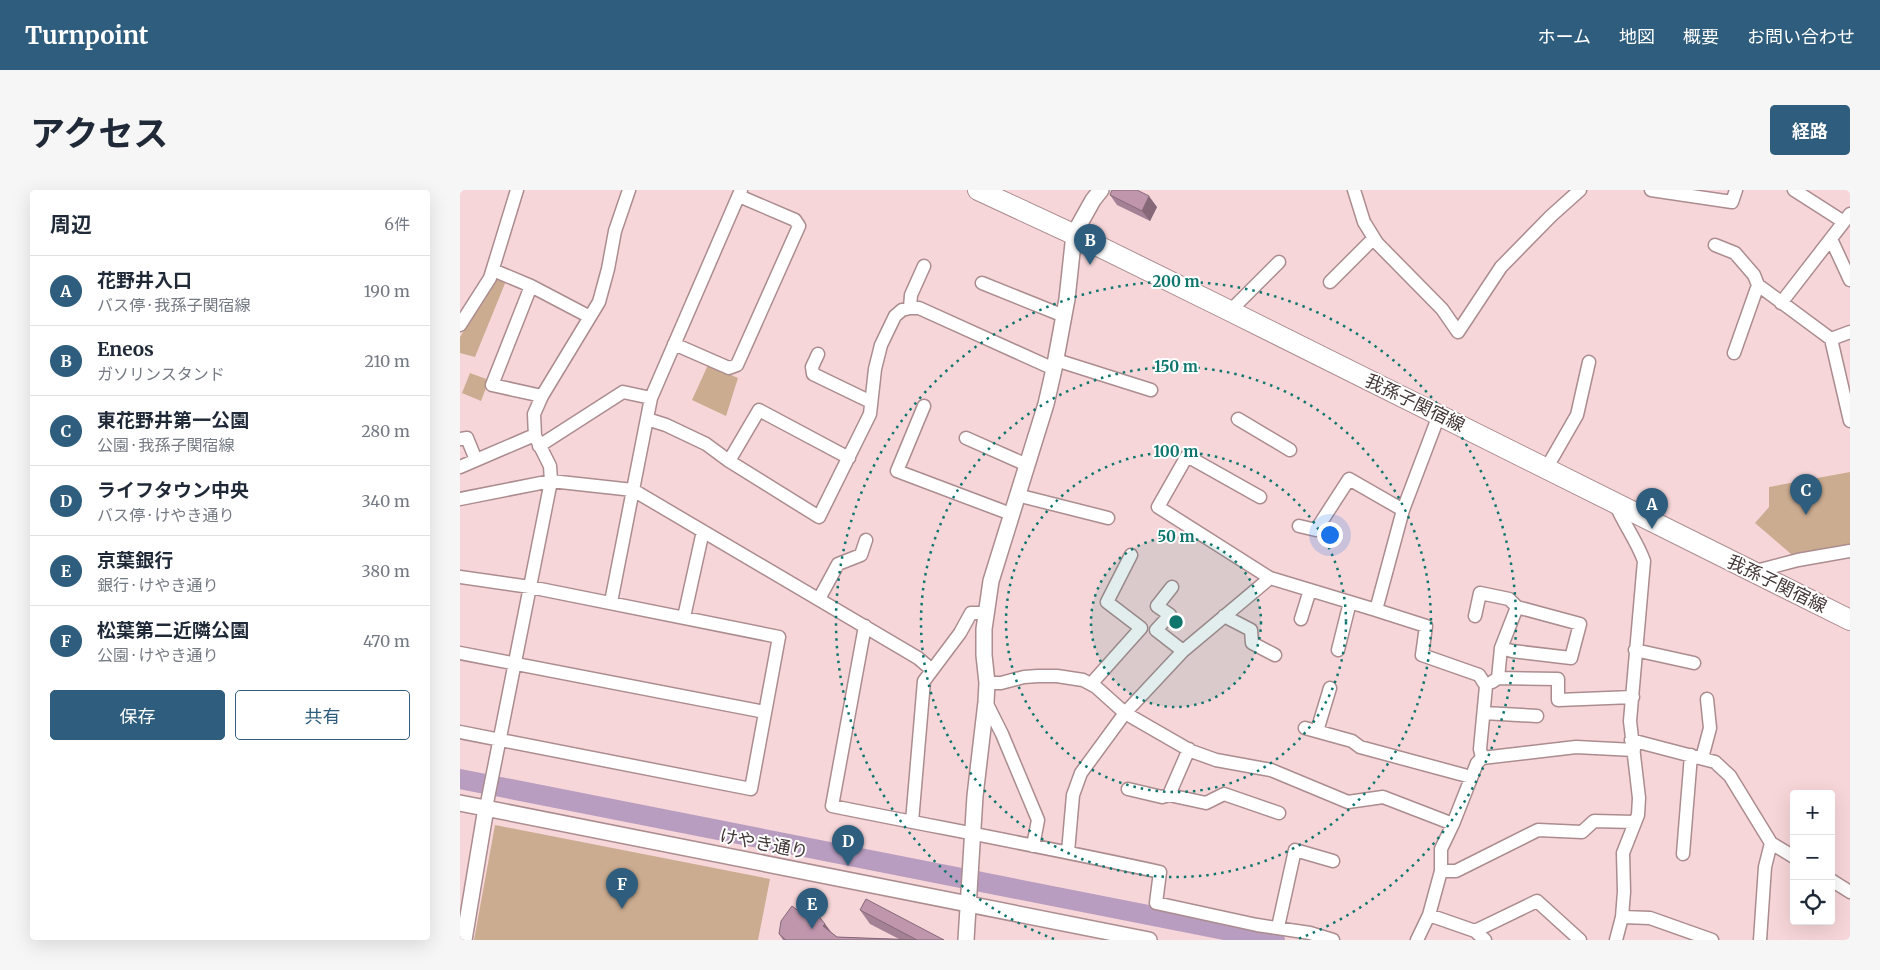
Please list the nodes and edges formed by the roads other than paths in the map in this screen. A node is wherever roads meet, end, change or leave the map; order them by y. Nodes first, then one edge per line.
1 (517, 190) edge
2 (629, 190) edge
3 (978, 190) edge
4 (1101, 190) edge
5 (1354, 190) edge
6 (1580, 190) edge
7 (1651, 190) edge
8 (1736, 190) edge
9 (1794, 190) edge
10 (740, 193) edge
11 (1847, 218) edge
12 (1074, 234) junction
13 (1374, 238) junction
14 (1830, 239) junction
15 (1715, 245) dead end
16 (1279, 262) dead end
17 (924, 266) dead end
18 (493, 270) junction
19 (1850, 280) edge
20 (1330, 282) dead end
21 (982, 283) dead end
22 (1758, 285) junction
23 (531, 286) junction
24 (1782, 303) junction
25 (910, 308) junction
26 (1230, 311) junction
27 (1064, 316) junction
28 (590, 317) junction
29 (460, 325) edge
30 (1850, 332) edge
31 (1831, 339) junction
32 (674, 344) junction
33 (1734, 352) dead end
34 (818, 354) dead end
35 (1589, 362) dead end
36 (1055, 365) junction
37 (1151, 390) dead end
38 (542, 396) junction
39 (651, 398) junction
40 (871, 402) junction
41 (924, 406) dead end
42 (1439, 414) junction
43 (647, 419) junction
44 (1238, 419) dead end
45 (1850, 421) edge
46 (966, 438) dead end
47 (460, 439) edge
48 (537, 441) junction
49 (1290, 450) dead end
50 (849, 458) junction
51 (476, 460) junction
52 (729, 462) junction
53 (1026, 465) junction
54 (460, 467) edge
55 (1546, 469) junction
56 (551, 480) junction
57 (633, 490) junction
58 (1017, 495) junction
59 (1260, 497) dead end
60 (460, 499) edge
61 (1615, 503) junction
62 (1403, 510) junction
63 (1011, 514) junction
64 (1108, 518) dead end
65 (1299, 526) dead end
66 (703, 531) junction
67 (866, 540) dead end
68 (1850, 551) edge
69 (1131, 555) dead end
70 (1752, 572) junction
71 (460, 577) edge
72 (1270, 578) junction
73 (530, 587) junction
74 (1172, 587) dead end
75 (1310, 590) junction
76 (819, 599) junction
77 (611, 602) junction
78 (1350, 602) junction
79 (1516, 607) junction
80 (1376, 610) junction
81 (986, 613) junction
82 (1224, 616) junction
83 (1475, 616) dead end
84 (684, 617) junction
85 (1300, 619) dead end
86 (1850, 620) edge
87 (865, 626) junction
88 (1501, 648) junction
89 (1338, 650) dead end
90 (1635, 650) junction
91 (1183, 651) junction
92 (460, 653) edge
93 (1275, 654) dead end
94 (1694, 663) dead end
95 (515, 664) junction
96 (932, 670) junction
97 (1498, 678) junction
98 (987, 683) junction
99 (1091, 684) junction
100 (1486, 686) junction
101 (1330, 688) dead end
102 (1633, 697) junction
103 (1707, 699) dead end
104 (986, 702) junction
105 (765, 712) junction
106 (1125, 713) junction
107 (1484, 713) junction
108 (1537, 716) dead end
109 (460, 732) edge
110 (500, 740) junction
111 (1632, 745) junction
112 (1188, 749) junction
113 (1696, 756) junction
114 (1482, 758) junction
115 (1471, 777) junction
116 (1128, 789) dead end
117 (1169, 795) junction
118 (460, 803) edge
119 (486, 808) junction
120 (1280, 813) dead end
121 (912, 822) junction
122 (1634, 822) junction
123 (1454, 824) junction
124 (973, 834) junction
125 (1771, 844) junction
126 (1033, 846) junction
127 (1068, 852) junction
128 (1683, 854) dead end
129 (1790, 855) edge
130 (1334, 861) dead end
131 (1442, 871) junction
132 (1835, 883) edge
133 (1850, 892) edge
134 (968, 896) junction
135 (1429, 915) junction
136 (1622, 917) junction
137 (1278, 927) junction
138 (1475, 930) junction
139 (464, 940) edge
140 (966, 940) edge
141 (1149, 940) edge
142 (1333, 940) edge
143 (1417, 940) edge
144 (1485, 940) edge
145 (1580, 940) edge
146 (1616, 940) edge
147 (1712, 940) edge
148 (1760, 940) edge

1 - 18 street
2 - 28 street
3 - 12 main road, 我孫子関宿線
4 - 12 street
5 - 13 street
6 - 13 street
7 - 8 street
9 - 11 street
10 - 32 street
10 - 32 street
11 - 14 street
12 - 26 main road, 我孫子関宿線
12 - 27 street
13 - 20 street
14 - 19 street
14 - 24 street
15 - 22 street
16 - 26 street
17 - 25 street
18 - 23 street
18 - 29 street
21 - 27 street
22 - 24 street
22 - 33 street
23 - 28 street
23 - 38 street
24 - 31 street
25 - 36 street
25 - 40 street
26 - 42 main road, 我孫子関宿線
27 - 36 street
28 - 38 street
30 - 31 street
31 - 45 street
32 - 39 street
34 - 40 street
35 - 55 street
36 - 37 street
36 - 53 street
38 - 48 street
39 - 43 street
39 - 48 street
40 - 50 street
41 - 63 street
42 - 55 main road, 我孫子関宿線
42 - 62 street
43 - 52 street
43 - 57 street
44 - 49 street
46 - 53 street
47 - 51 street
48 - 51 street
48 - 56 street
50 - 52 street
50 - 52 street
51 - 54 street
53 - 58 street
55 - 61 main road, 我孫子関宿線
56 - 57 street
56 - 60 street
56 - 73 street
57 - 66 street
57 - 77 street
58 - 63 street
58 - 64 street
59 - 72 street
61 - 70 main road, 我孫子関宿線
61 - 90 street
62 - 65 street
62 - 80 street
63 - 81 street
66 - 76 street
66 - 84 street
67 - 76 street
68 - 70 street
69 - 99 street
70 - 86 main road, 我孫子関宿線
71 - 73 street
72 - 75 street
72 - 82 street
73 - 77 street
73 - 95 street
74 - 91 street
75 - 78 street
75 - 85 street
76 - 87 street
77 - 84 street
78 - 80 street
78 - 89 street
79 - 83 street
79 - 88 street
79 - 88 street
80 - 100 street
81 - 96 street
81 - 98 street
82 - 91 street
82 - 93 street
84 - 105 street
87 - 96 street
87 - 121 street
88 - 97 street
90 - 94 street
90 - 102 street
91 - 106 street
92 - 95 street
95 - 105 street
95 - 110 street
96 - 121 street
97 - 100 street
97 - 102 street
98 - 99 street
98 - 104 street
99 - 106 street
100 - 107 street
101 - 115 street
102 - 111 street
103 - 113 street
104 - 124 street
104 - 126 street
105 - 110 street
106 - 112 street
106 - 127 street
107 - 108 street
107 - 114 street
109 - 110 street
110 - 119 street
111 - 113 street
111 - 114 street
111 - 122 street
112 - 117 street
112 - 123 street
113 - 125 street
113 - 128 street
114 - 115 street
115 - 123 street
116 - 117 street
117 - 120 street
118 - 119 street, けやき通り
119 - 134 street, けやき通り
119 - 139 street
121 - 124 street
122 - 131 street
122 - 136 street
123 - 131 street
124 - 126 street
124 - 134 street
125 - 129 street
125 - 148 street
126 - 127 street
127 - 137 street
130 - 137 street
131 - 135 street
132 - 133 street
134 - 140 street
134 - 141 street, けやき通り
135 - 138 street
135 - 143 street
136 - 146 street
136 - 147 street
137 - 142 street
138 - 144 street
138 - 145 street

